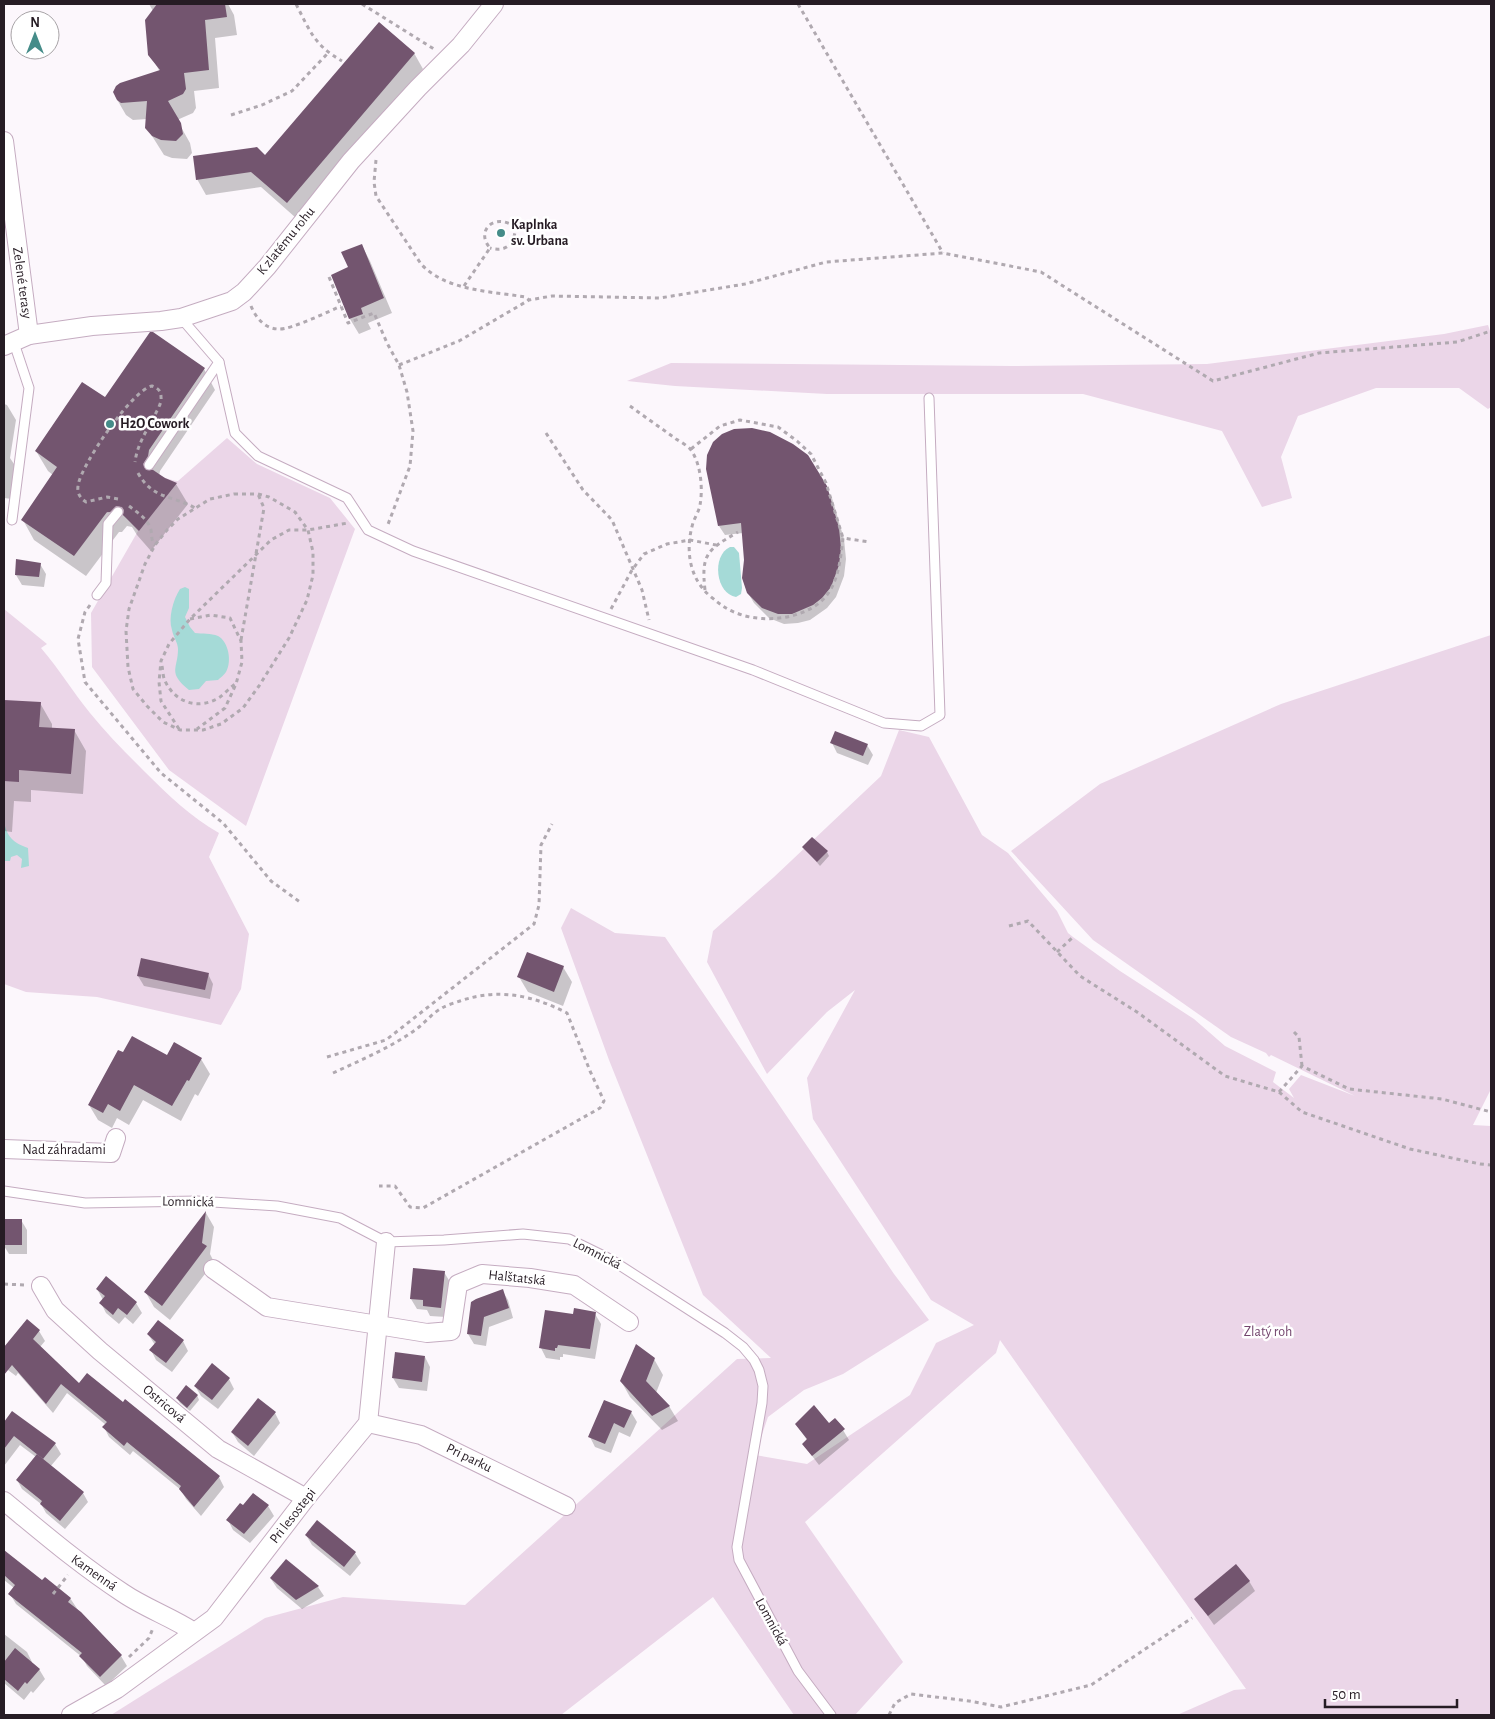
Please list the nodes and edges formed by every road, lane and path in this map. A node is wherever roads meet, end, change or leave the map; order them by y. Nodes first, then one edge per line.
1 (296, 4) edge
2 (362, 4) edge
3 (494, 4) edge
4 (798, 4) edge
5 (328, 53) junction
6 (447, 59) junction
7 (342, 61) dead end
8 (231, 115) dead end
9 (4, 141) edge
10 (368, 142) junction
11 (490, 248) junction
12 (943, 253) junction
13 (329, 277) dead end
14 (464, 286) junction
15 (529, 300) junction
16 (342, 306) junction
17 (255, 315) dead end
18 (181, 318) junction
19 (1491, 331) edge
20 (30, 336) junction
21 (9, 345) edge
22 (219, 362) junction
23 (399, 365) junction
24 (929, 398) dead end
25 (630, 406) dead end
26 (546, 433) dead end
27 (691, 449) junction
28 (149, 465) dead end
29 (258, 494) junction
30 (119, 500) dead end
31 (127, 504) dead end
32 (195, 508) junction
33 (118, 512) dead end
34 (12, 520) dead end
35 (361, 520) junction
36 (308, 530) junction
37 (738, 532) dead end
38 (383, 537) junction
39 (842, 538) junction
40 (690, 540) junction
41 (869, 542) dead end
42 (716, 544) junction
43 (155, 546) junction
44 (256, 556) junction
45 (632, 570) junction
46 (705, 592) junction
47 (97, 595) joint
48 (606, 618) junction
49 (190, 619) junction
50 (652, 635) junction
51 (241, 641) junction
52 (161, 661) junction
53 (236, 684) junction
54 (180, 730) junction
55 (196, 730) junction
56 (552, 824) dead end
57 (300, 902) dead end
58 (1009, 926) dead end
59 (1073, 937) dead end
60 (1057, 952) junction
61 (1294, 1032) dead end
62 (327, 1057) dead end
63 (1302, 1066) junction
64 (333, 1072) dead end
65 (1279, 1092) junction
66 (1491, 1112) edge
67 (116, 1138) dead end
68 (4, 1149) edge
69 (1491, 1165) edge
70 (379, 1186) dead end
71 (4, 1191) edge
72 (386, 1242) junction
73 (213, 1269) dead end
74 (40, 1286) dead end
75 (629, 1322) dead end
76 (377, 1325) junction
77 (368, 1423) junction
78 (306, 1498) junction
79 (4, 1500) edge
80 (566, 1506) dead end
81 (78, 1563) junction
82 (53, 1594) dead end
83 (160, 1613) junction
84 (1192, 1618) dead end
85 (194, 1632) junction
86 (126, 1659) dead end
87 (71, 1715) edge
88 (831, 1715) edge
89 (889, 1715) edge

1 - 5 path
2 - 6 path
3 - 6 street, K zlatému rohu
4 - 12 path
5 - 7 path
5 - 8 path
6 - 10 street, K zlatému rohu
9 - 20 street, Zelené terasy
10 - 14 path
10 - 18 street, K zlatému rohu
11 - 11 path
11 - 14 path
12 - 15 path
12 - 19 path
13 - 16 path
14 - 15 path
15 - 23 path
16 - 17 path
16 - 23 path
18 - 20 street, K zlatému rohu
18 - 22 lane
20 - 21 street, K zlatému rohu
21 - 34 lane
22 - 28 lane
22 - 35 lane
23 - 38 path
24 - 50 lane
25 - 27 path
26 - 45 path
27 - 39 path
27 - 40 path
29 - 32 path
29 - 36 path
29 - 44 path
30 - 32 path
31 - 43 path
32 - 43 path
33 - 47 lane
35 - 36 path
35 - 38 lane
36 - 44 path
36 - 55 path
37 - 42 path
38 - 48 lane
39 - 41 path
39 - 46 path
40 - 42 path
40 - 45 path
40 - 46 path
42 - 46 path
43 - 54 path
44 - 49 path
44 - 51 path
45 - 48 path
45 - 50 path
47 - 57 path
48 - 50 lane
49 - 51 path
49 - 52 path
51 - 53 path
52 - 53 path
52 - 54 path
53 - 55 path
54 - 55 path
56 - 62 path
58 - 60 path
59 - 60 path
60 - 65 path
61 - 63 path
63 - 65 path
63 - 66 path
64 - 70 path
65 - 69 path
67 - 68 street, Nad záhradami
71 - 72 lane, Lomnická
72 - 76 street
72 - 88 lane, Lomnická
73 - 76 street
74 - 78 street, Ostricová
75 - 76 street, Halštatská
76 - 77 street
77 - 78 street, Pri lesostepi
77 - 80 street, Pri parku
78 - 85 street, Pri lesostepi
79 - 81 street, Kamenná
81 - 82 path
81 - 83 street, Kamenná
83 - 85 street, Kamenná
83 - 86 path
84 - 89 path
85 - 87 street, Pri lesostepi

